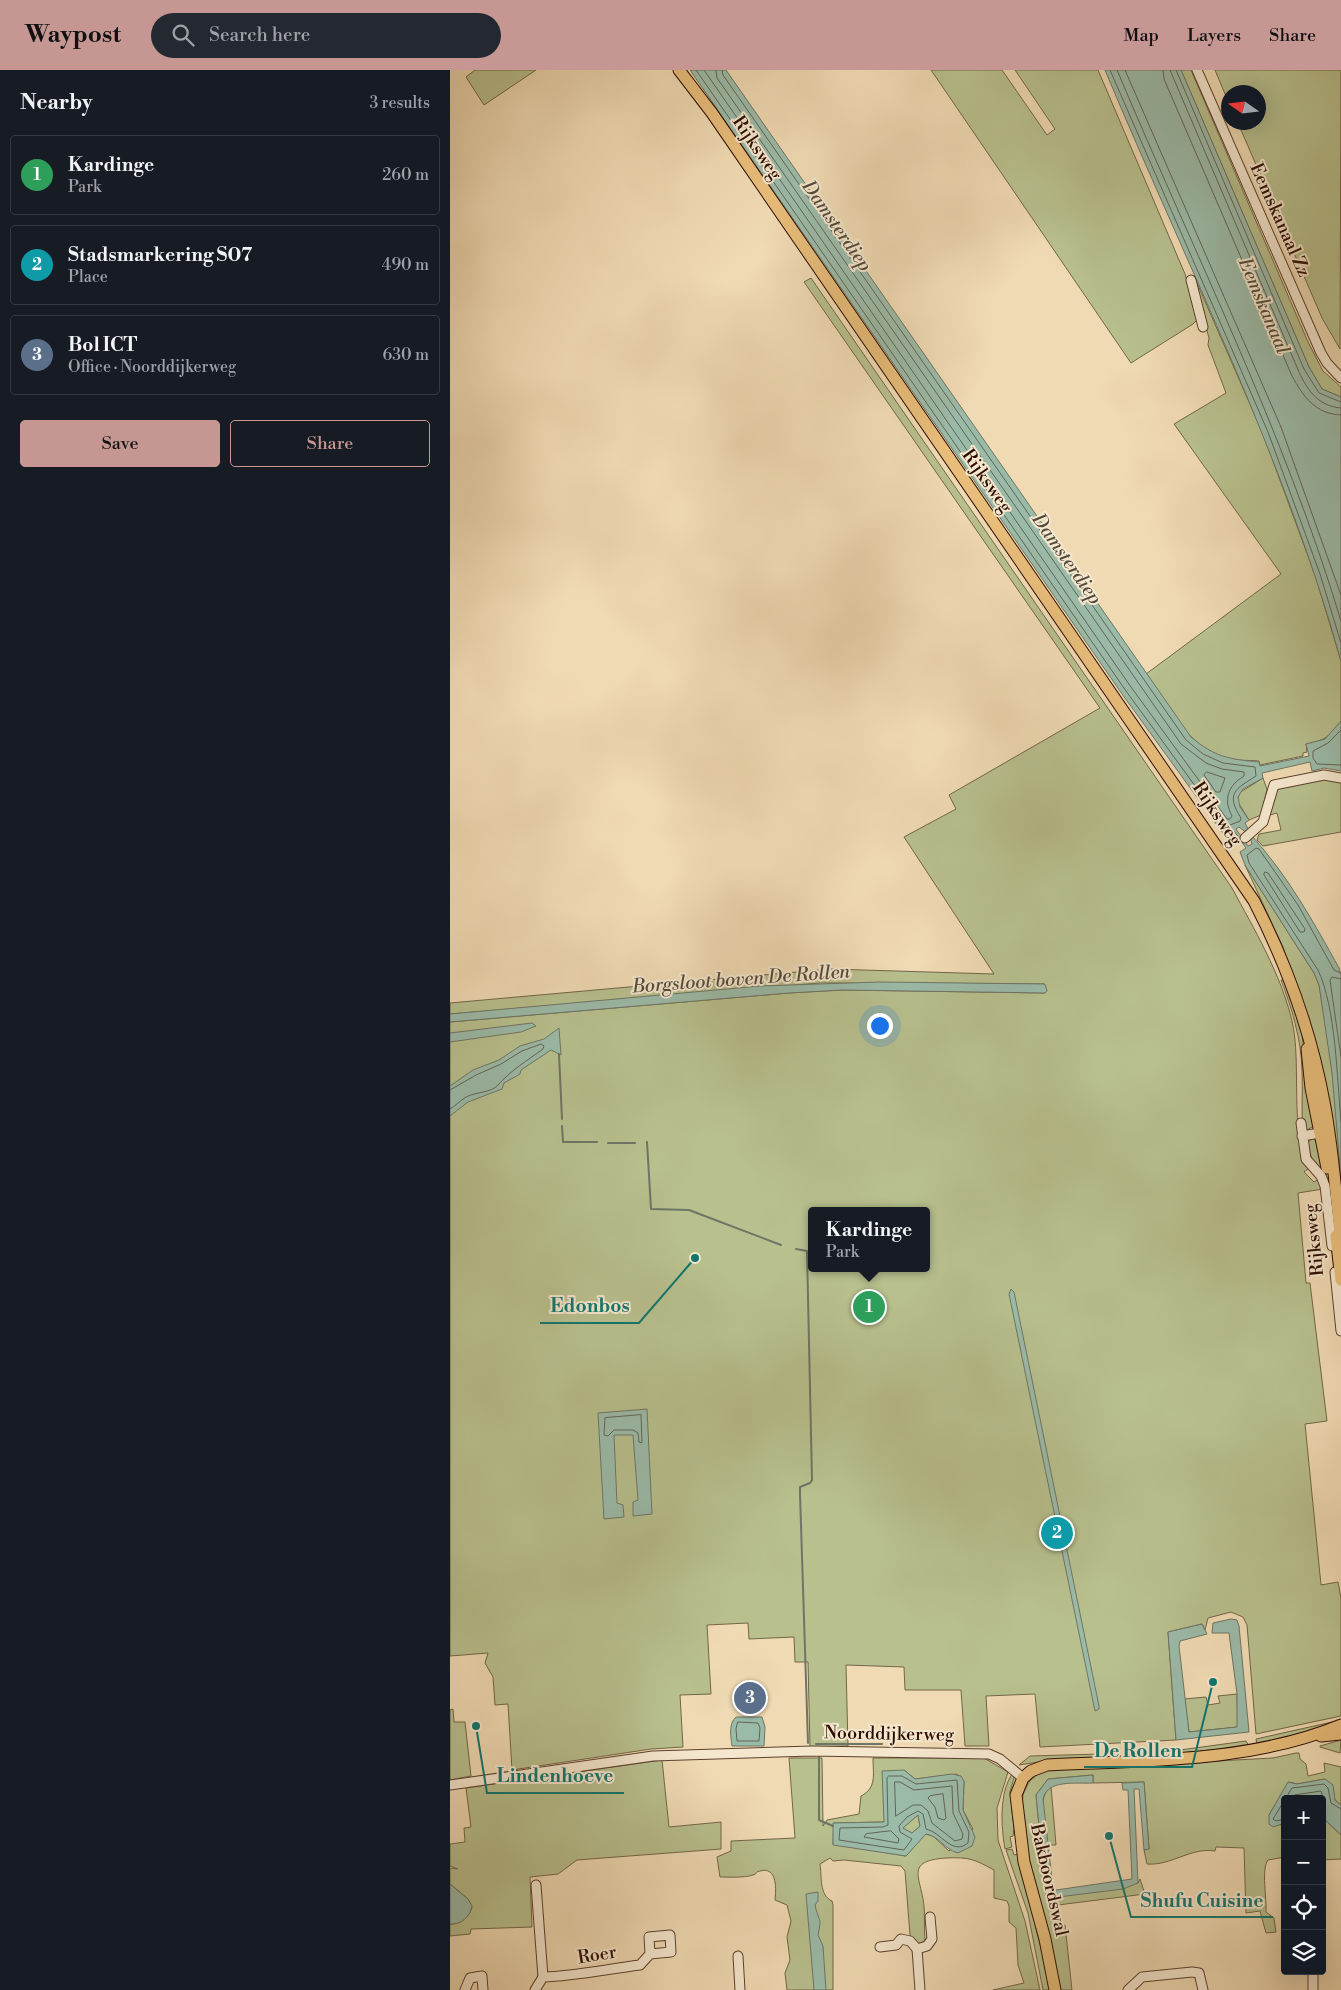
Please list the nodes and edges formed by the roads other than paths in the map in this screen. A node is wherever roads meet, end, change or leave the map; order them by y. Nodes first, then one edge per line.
1 (678, 70) edge
2 (1197, 70) edge
3 (1191, 280) dead end
4 (1203, 327) dead end
5 (1341, 378) edge
6 (1341, 778) edge
7 (1245, 838) dead end
8 (1301, 1122) dead end
9 (1324, 1132) junction
10 (1302, 1136) junction
11 (1341, 1243) edge
12 (1341, 1280) edge
13 (1341, 1331) edge
14 (1341, 1725) edge
15 (1341, 1734) edge
16 (1315, 1736) junction
17 (1023, 1778) junction
18 (450, 1785) edge
19 (536, 1886) dead end
20 (930, 1917) dead end
21 (880, 1947) dead end
22 (917, 1949) junction
23 (650, 1954) dead end
24 (738, 1956) dead end
25 (1313, 1975) edge
26 (544, 1977) junction
27 (465, 1990) edge
28 (483, 1990) edge
29 (535, 1990) edge
30 (740, 1990) edge
31 (920, 1990) edge
32 (1055, 1990) edge
33 (1128, 1990) edge
34 (1203, 1990) edge
35 (1314, 1990) edge

1 - 9 main road, Rijksweg
2 - 5 street, Eemskanaal Zz
3 - 4 street
6 - 7 street
8 - 10 street, Rijksweg
9 - 10 street
9 - 11 main road, Rijksweg
9 - 12 main road, Rijksweg
10 - 13 street, Rijksweg
14 - 16 main road
15 - 16 main road
16 - 17 main road
17 - 18 street, Noorddijkerweg
17 - 32 main road, Bakboordswal
19 - 26 street
20 - 22 street
21 - 22 street
22 - 31 street
23 - 26 street, Roer
24 - 30 street
25 - 35 street
26 - 29 street
27 - 28 street
33 - 34 street

